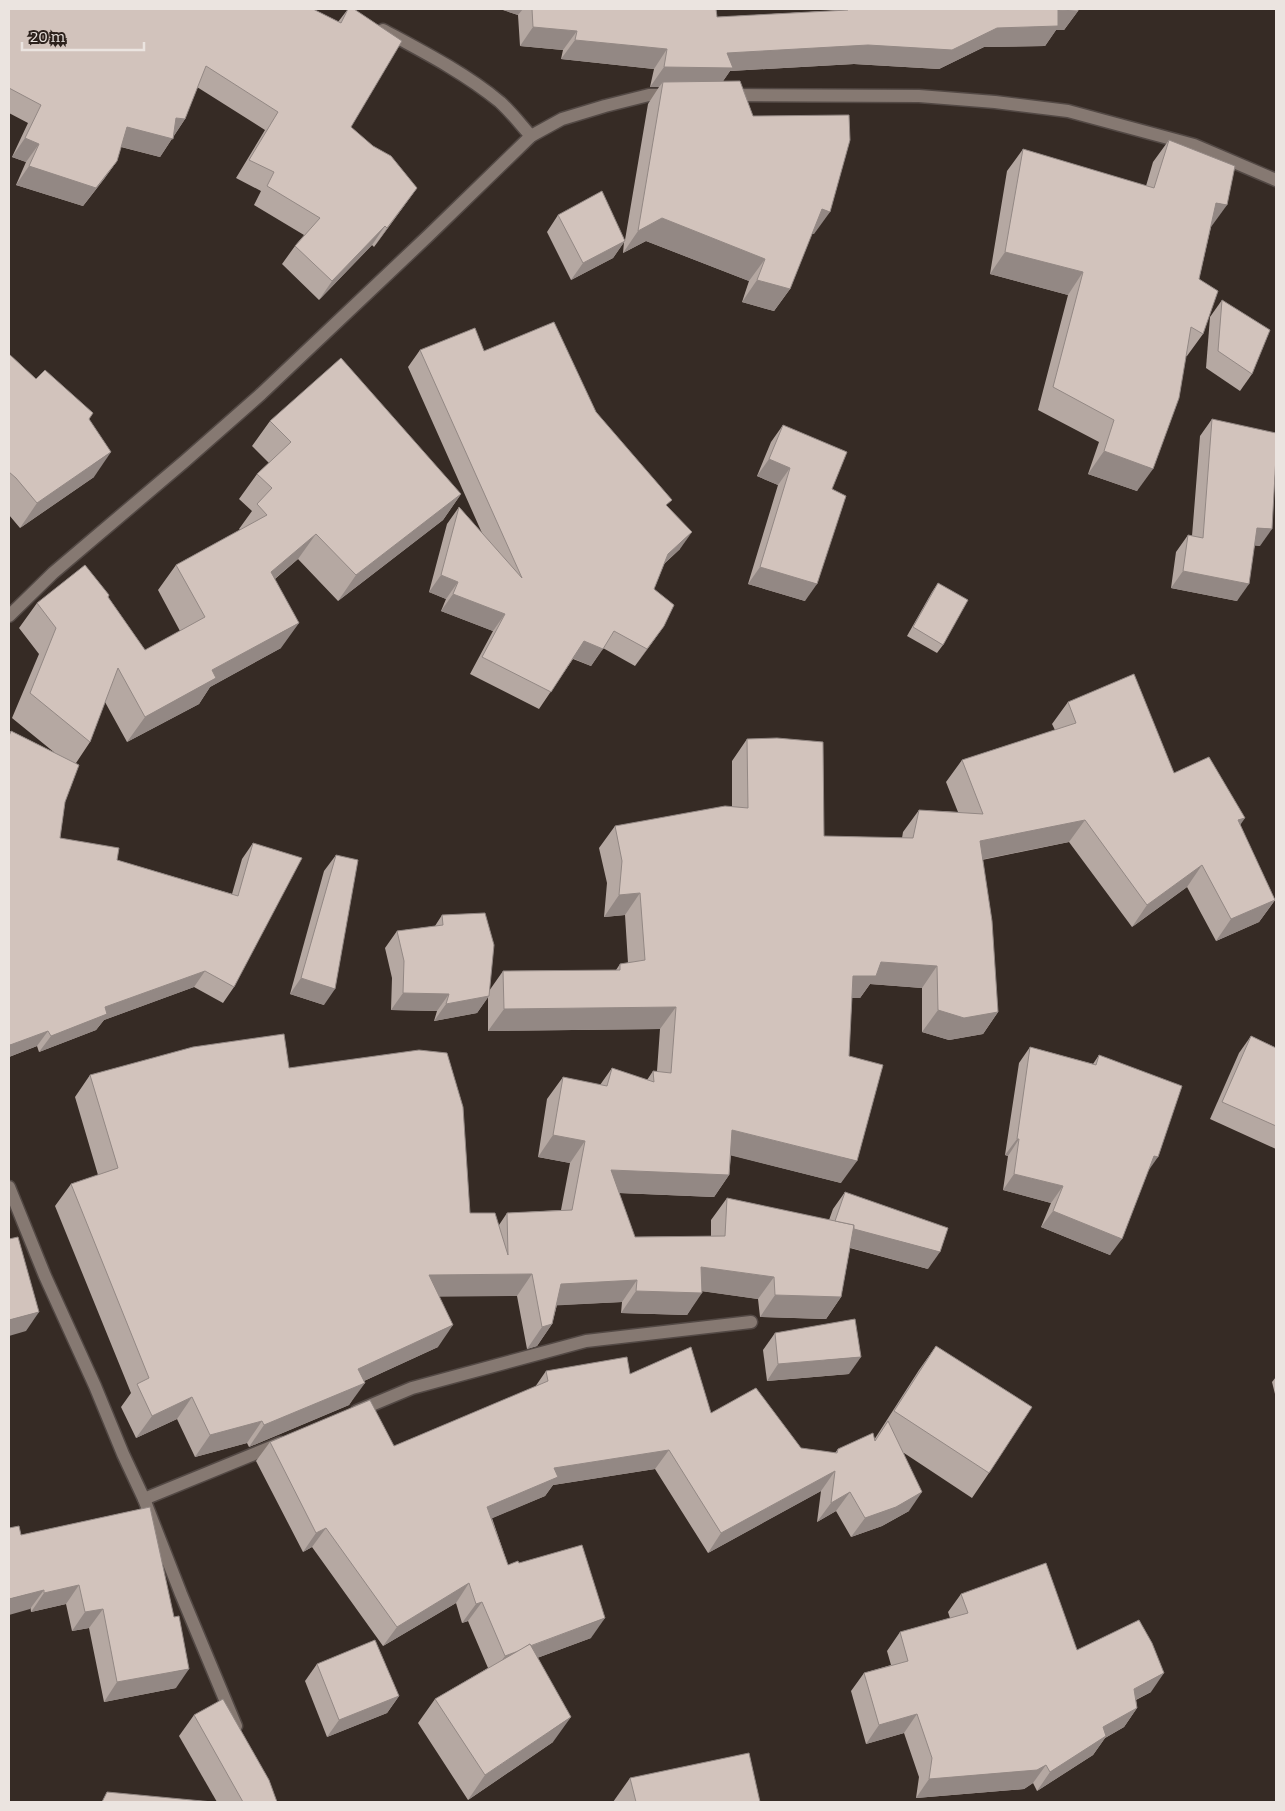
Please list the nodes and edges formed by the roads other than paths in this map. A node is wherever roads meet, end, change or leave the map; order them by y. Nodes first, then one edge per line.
1 (375, 26) edge
2 (688, 95) edge
3 (717, 95) edge
4 (531, 136) junction
5 (1276, 180) edge
6 (9, 616) edge
7 (9, 1187) edge
8 (751, 1322) dead end
9 (350, 1414) edge
10 (296, 1436) edge
11 (144, 1499) junction
12 (242, 1738) edge

1 - 4 street
2 - 4 street
3 - 5 street
4 - 6 street
7 - 11 street
8 - 9 street
10 - 11 street
11 - 12 street

